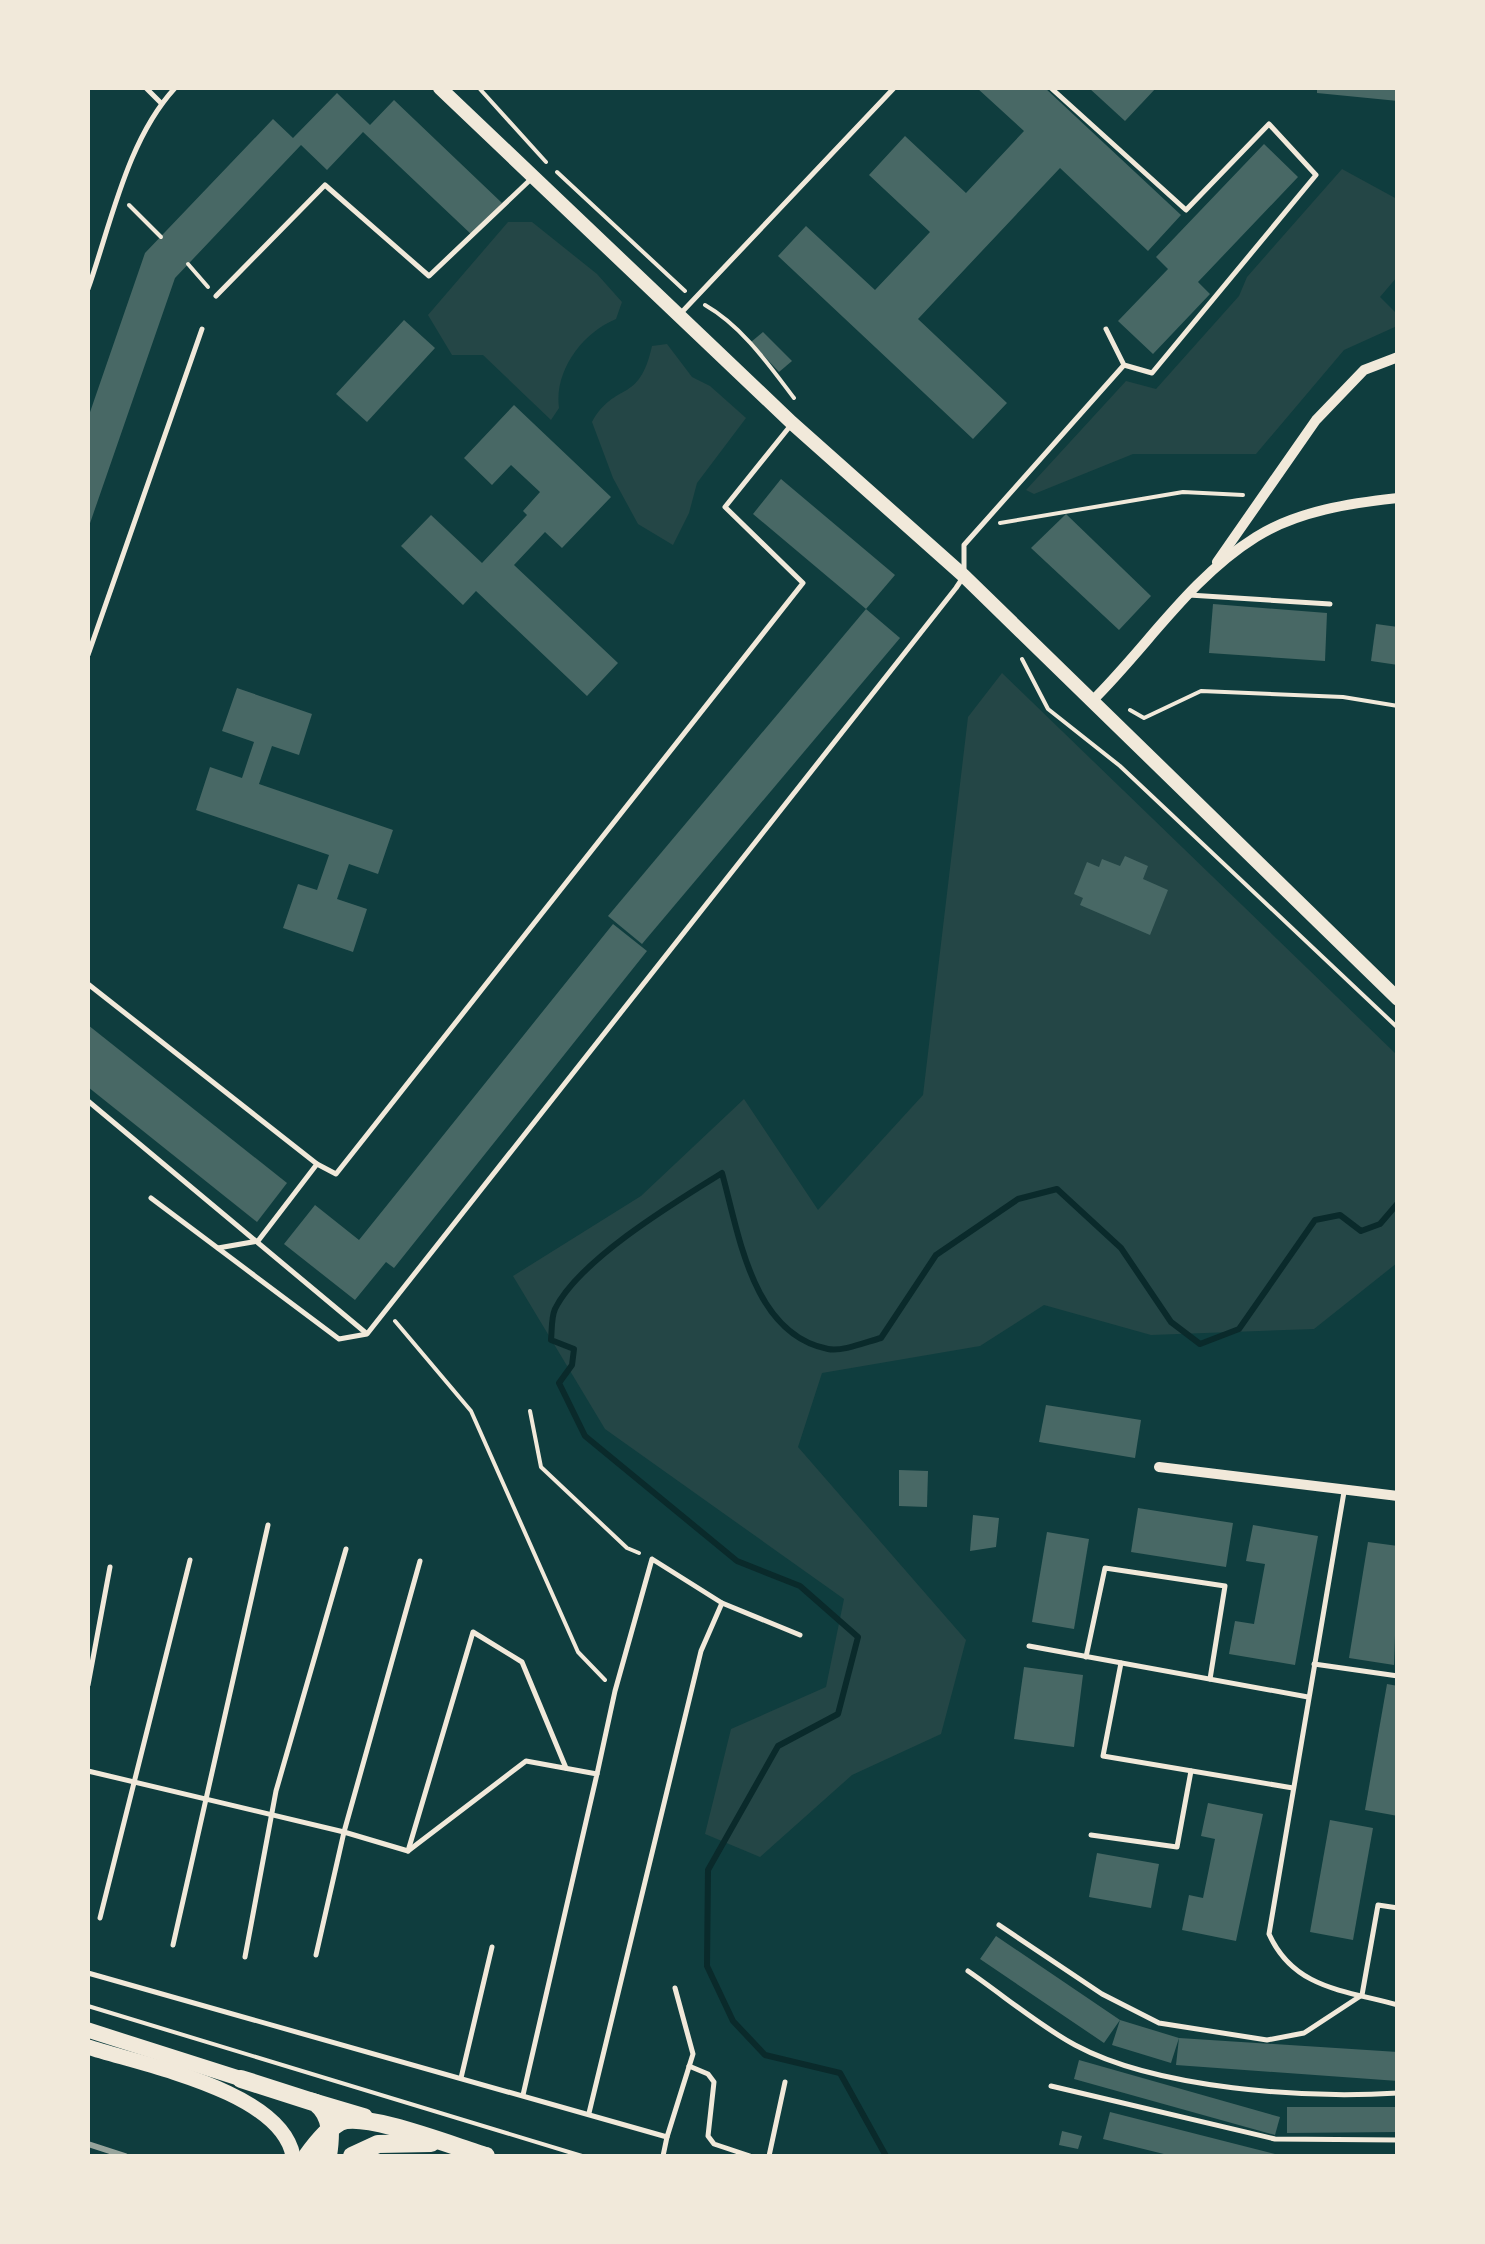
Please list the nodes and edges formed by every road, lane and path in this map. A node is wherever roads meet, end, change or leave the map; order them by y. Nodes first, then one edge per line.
1 (146, 88) edge
2 (175, 88) edge
3 (440, 88) edge
4 (478, 88) edge
5 (894, 88) edge
6 (1051, 88) edge
7 (161, 103) junction
8 (533, 178) junction
9 (120, 196) junction
10 (161, 237) dead end
11 (188, 264) dead end
12 (88, 290) edge
13 (216, 296) joint
14 (693, 299) junction
15 (681, 313) junction
16 (202, 329) dead end
17 (1106, 329) dead end
18 (1398, 357) edge
19 (1124, 365) junction
20 (806, 410) dead end
21 (792, 423) junction
22 (1262, 497) junction
23 (1398, 498) edge
24 (979, 527) junction
25 (1210, 572) junction
26 (964, 576) junction
27 (1189, 595) junction
28 (1330, 604) dead end
29 (88, 655) edge
30 (1020, 655) dead end
31 (1092, 701) junction
32 (1398, 706) edge
33 (1129, 710) dead end
34 (88, 984) edge
35 (1398, 999) edge
36 (1398, 1028) edge
37 (88, 1101) edge
38 (317, 1164) junction
39 (151, 1198) dead end
40 (258, 1241) junction
41 (218, 1248) junction
42 (386, 1311) junction
43 (367, 1334) junction
44 (530, 1411) dead end
45 (1159, 1466) dead end
46 (1345, 1490) junction
47 (1398, 1496) edge
48 (268, 1525) dead end
49 (346, 1549) dead end
50 (652, 1559) junction
51 (190, 1560) dead end
52 (420, 1561) dead end
53 (110, 1567) dead end
54 (722, 1603) junction
55 (800, 1635) dead end
56 (1029, 1646) dead end
57 (1086, 1657) junction
58 (1121, 1663) junction
59 (1314, 1664) junction
60 (1398, 1676) edge
61 (1210, 1679) junction
62 (88, 1685) edge
63 (615, 1691) junction
64 (1308, 1697) junction
65 (566, 1768) junction
66 (88, 1771) edge
67 (1191, 1771) junction
68 (598, 1774) junction
69 (138, 1782) junction
70 (1293, 1788) junction
71 (206, 1800) junction
72 (274, 1816) junction
73 (344, 1832) junction
74 (1091, 1835) dead end
75 (408, 1851) junction
76 (1398, 1908) edge
77 (100, 1918) dead end
78 (999, 1925) dead end
79 (173, 1945) dead end
80 (492, 1948) dead end
81 (316, 1955) dead end
82 (245, 1957) dead end
83 (968, 1970) dead end
84 (88, 1972) edge
85 (675, 1988) dead end
86 (1362, 1996) junction
87 (1398, 2005) edge
88 (88, 2006) edge
89 (88, 2030) edge
90 (88, 2047) edge
91 (689, 2066) junction
92 (461, 2078) junction
93 (241, 2079) junction
94 (785, 2082) dead end
95 (1051, 2086) dead end
96 (1398, 2093) edge
97 (523, 2095) junction
98 (589, 2113) junction
99 (331, 2129) junction
100 (414, 2131) junction
101 (667, 2137) junction
102 (1398, 2140) edge
103 (447, 2144) junction
104 (293, 2156) edge
105 (306, 2156) edge
106 (328, 2156) edge
107 (352, 2156) edge
108 (486, 2156) edge
109 (582, 2156) edge
110 (663, 2156) edge
111 (750, 2156) edge
112 (769, 2156) edge

1 - 7 lane
2 - 7 lane
3 - 8 street
4 - 14 path
5 - 14 lane
6 - 19 lane
7 - 9 lane
8 - 13 lane
8 - 15 street
9 - 10 path
9 - 12 lane
11 - 13 path
14 - 15 lane
14 - 20 path
15 - 21 street
16 - 29 lane
17 - 19 lane
18 - 22 street
19 - 24 lane
21 - 26 street
21 - 38 lane
22 - 24 path
22 - 25 street
23 - 25 street
24 - 26 lane
25 - 27 street
26 - 31 street
26 - 42 lane
27 - 28 lane
27 - 31 street
30 - 36 path
31 - 35 street
32 - 33 path
34 - 38 lane
37 - 40 lane
38 - 40 lane
39 - 41 lane
40 - 41 lane
40 - 43 lane
41 - 43 lane
42 - 43 lane
42 - 63 path
44 - 50 path
45 - 46 street
46 - 47 street
46 - 59 lane
48 - 71 lane
49 - 72 lane
50 - 54 lane
50 - 63 lane
51 - 69 lane
52 - 73 lane
53 - 62 lane
54 - 55 lane
54 - 98 lane
56 - 57 lane
57 - 58 lane
57 - 61 lane
58 - 61 lane
58 - 67 lane
59 - 60 lane
59 - 64 lane
61 - 64 lane
63 - 68 lane
64 - 70 lane
65 - 68 lane
65 - 75 lane
65 - 75 lane
66 - 69 lane
67 - 70 lane
67 - 74 lane
68 - 97 lane
69 - 71 lane
69 - 77 lane
70 - 86 lane
71 - 72 lane
71 - 79 lane
72 - 73 lane
72 - 82 lane
73 - 75 lane
73 - 81 lane
76 - 86 lane
78 - 86 lane
80 - 92 lane
83 - 96 lane
84 - 92 lane
85 - 91 lane
86 - 87 lane
88 - 109 path
89 - 93 main road
90 - 104 main road
91 - 101 lane
91 - 111 lane
92 - 97 lane
93 - 99 highway
93 - 100 main road
94 - 112 lane
95 - 102 lane
97 - 98 lane
98 - 101 lane
99 - 100 highway
99 - 105 highway
99 - 106 highway
100 - 103 highway
101 - 110 lane
103 - 107 highway
103 - 108 highway

